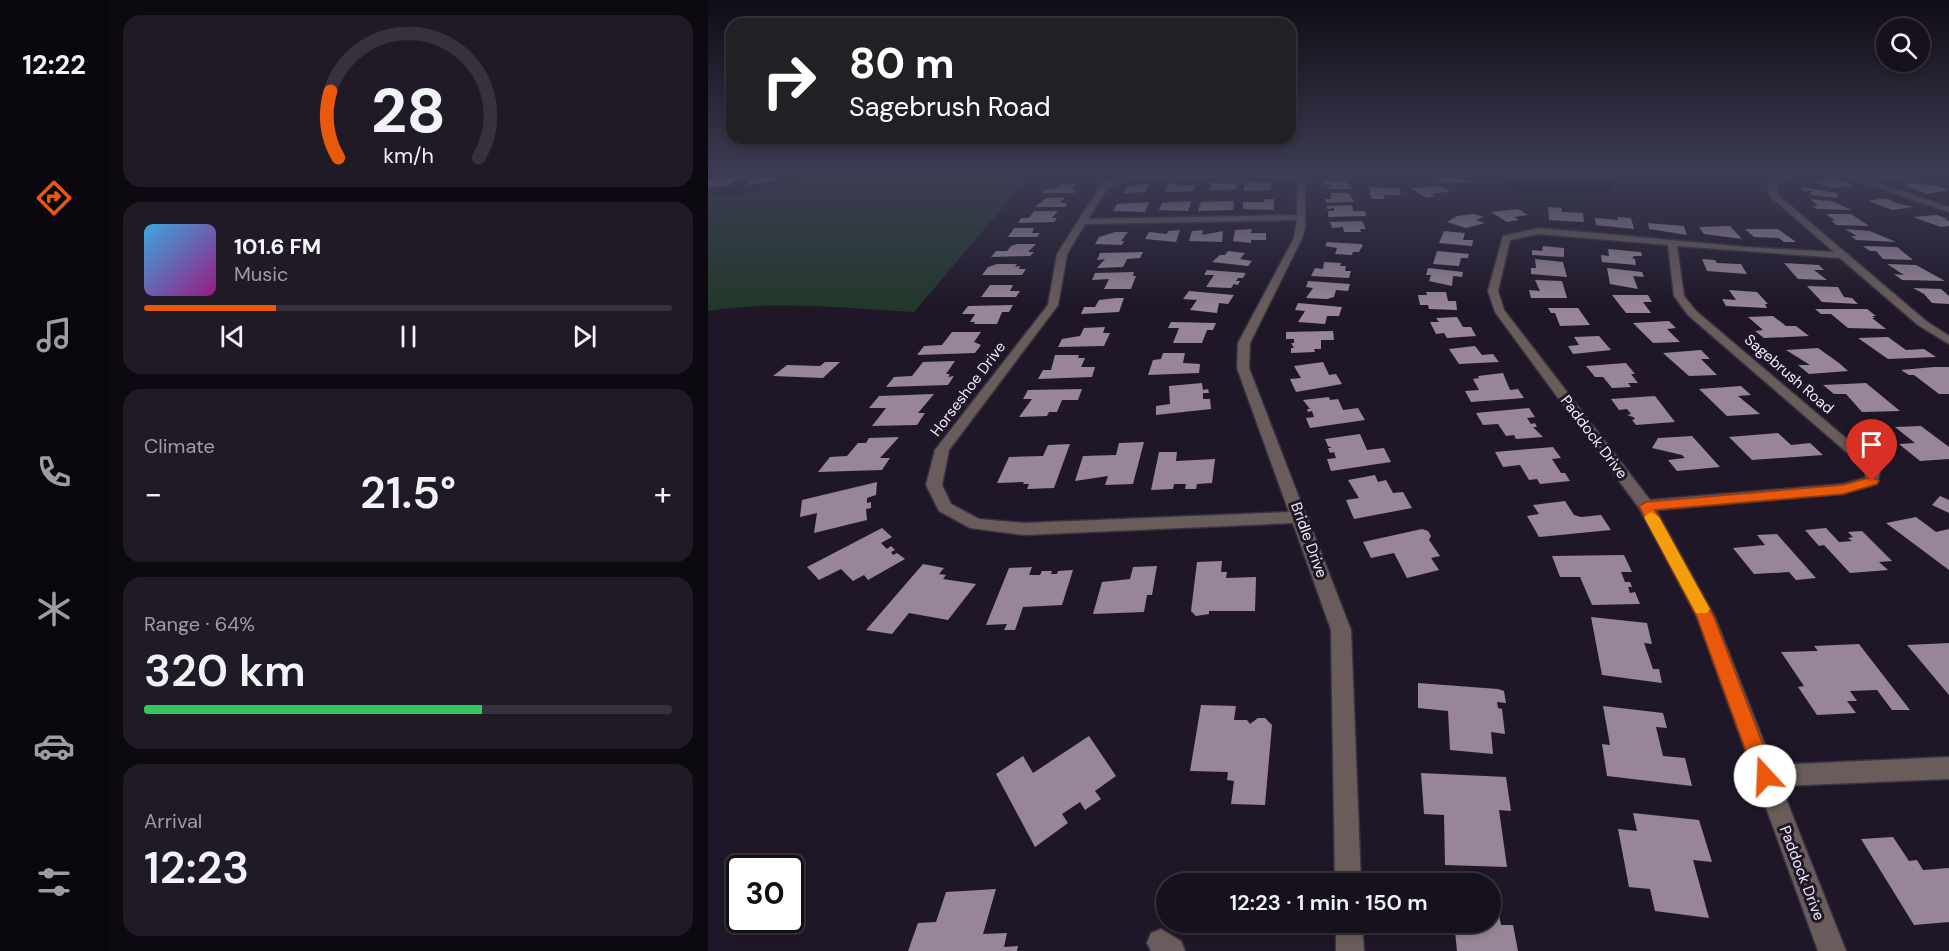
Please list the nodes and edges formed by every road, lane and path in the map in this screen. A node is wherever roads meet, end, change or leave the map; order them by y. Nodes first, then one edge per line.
1 (1084, 218) edge
2 (1241, 218) edge
3 (1301, 218) edge
4 (1798, 218) edge
5 (1082, 222) junction
6 (1672, 244) junction
7 (1840, 255) junction
8 (1949, 341) edge
9 (1646, 506) junction
10 (1301, 518) junction
11 (1949, 768) edge
12 (1765, 776) junction
13 (1348, 873) edge
14 (1349, 933) edge
15 (1350, 951) edge
16 (1832, 951) edge

1 - 5 street, Horseshoe Drive
2 - 5 street
3 - 10 street, Bridle Drive
4 - 7 street
5 - 10 street, Horseshoe Drive
6 - 7 street, Paddock Drive
6 - 9 street, Paddock Drive
6 - 9 street, Sagebrush Road
7 - 8 street
9 - 12 street, Paddock Drive
10 - 13 street, Bridle Drive
11 - 12 street
12 - 16 street, Paddock Drive
14 - 15 street

